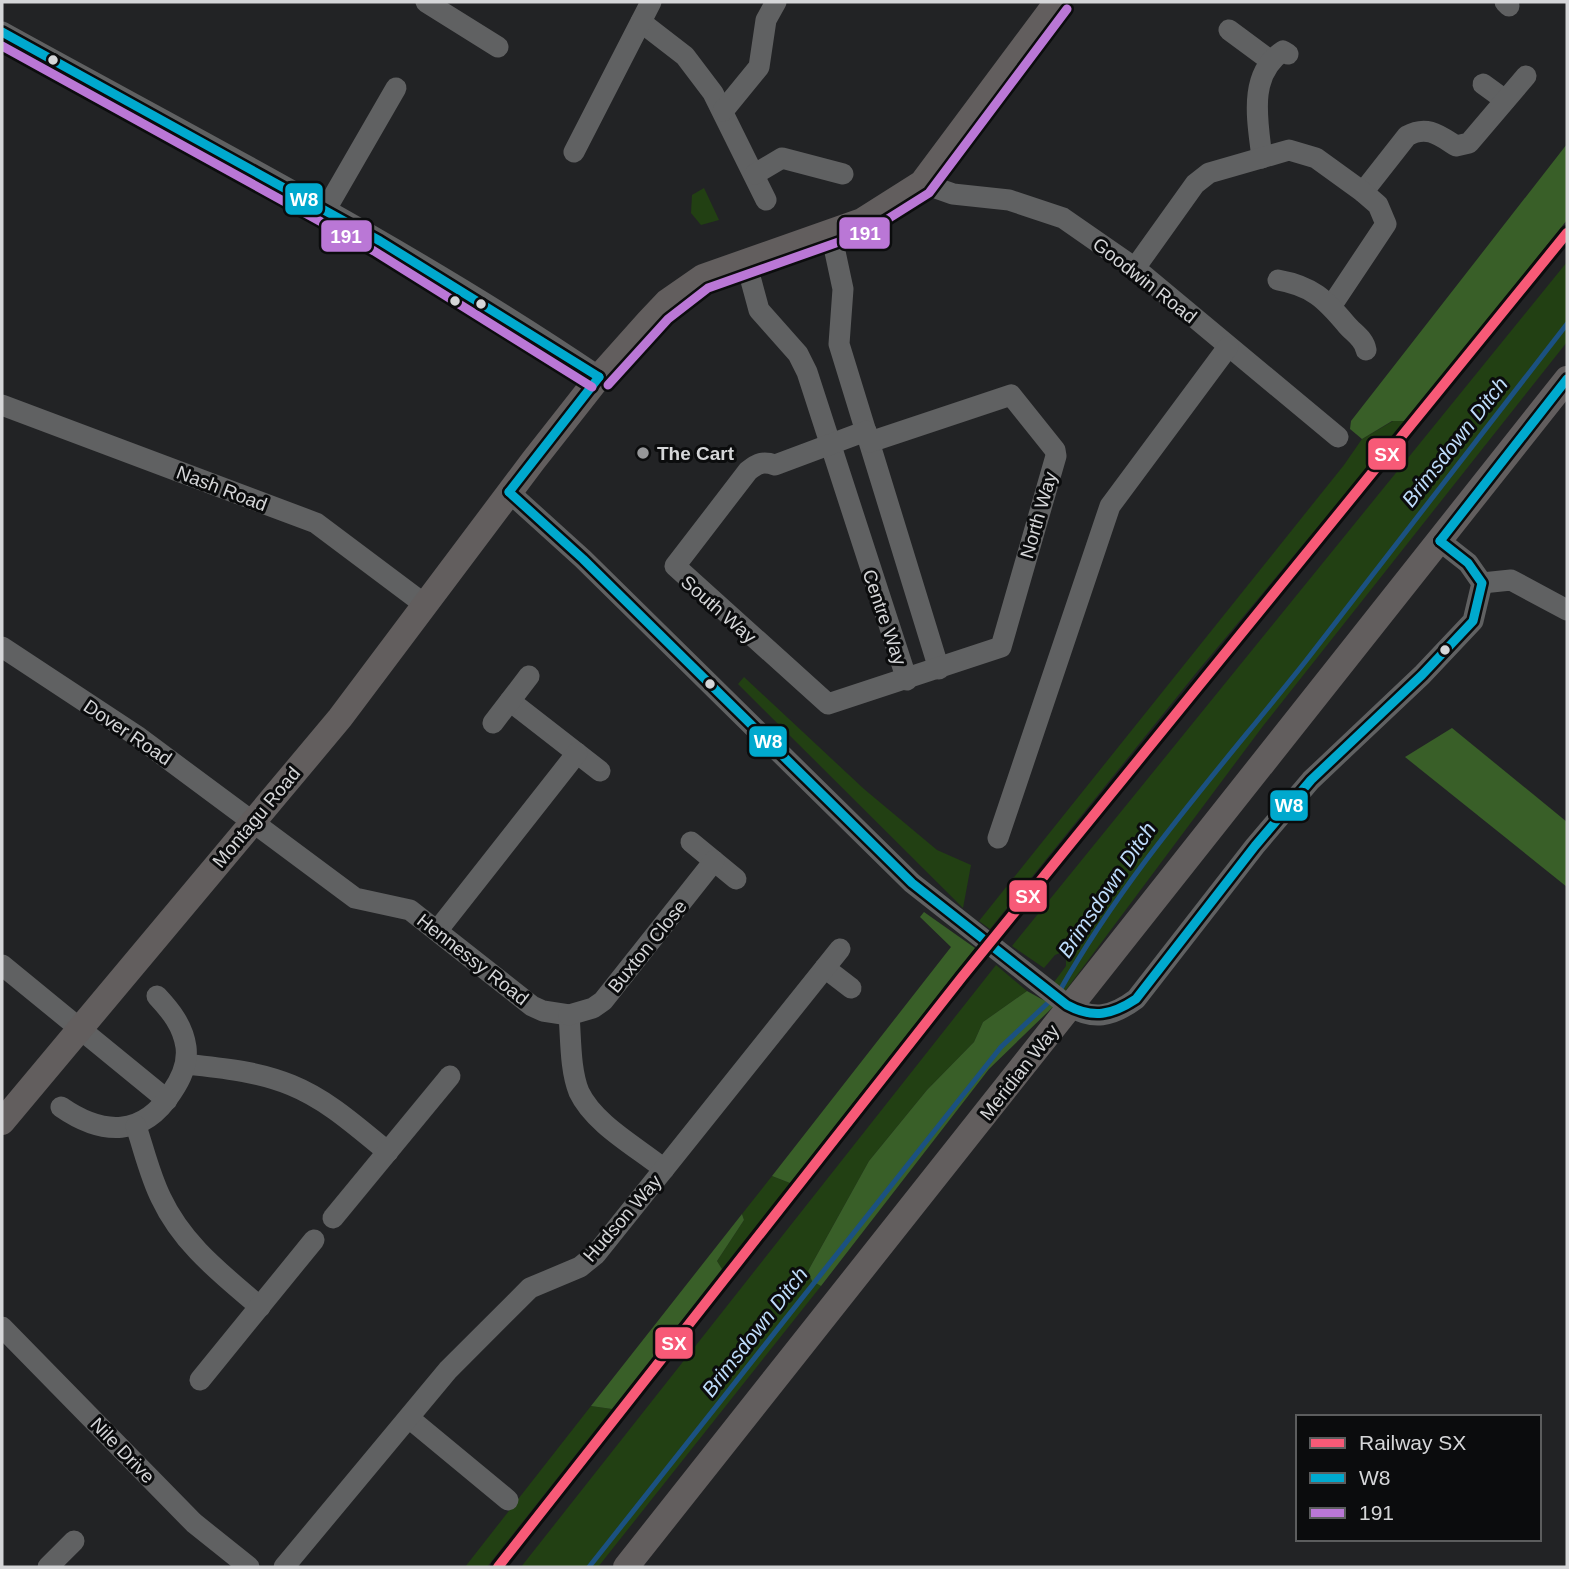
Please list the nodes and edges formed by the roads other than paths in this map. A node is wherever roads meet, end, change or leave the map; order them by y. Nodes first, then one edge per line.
1 (426, 2) edge
2 (651, 2) edge
3 (776, 2) edge
4 (1058, 2) edge
5 (641, 22) junction
6 (1229, 30) dead end
7 (2, 32) edge
8 (498, 47) dead end
9 (1526, 76) dead end
10 (1483, 84) dead end
11 (396, 88) dead end
12 (1505, 100) junction
13 (723, 111) junction
14 (574, 152) dead end
15 (1262, 158) junction
16 (755, 174) junction
17 (843, 174) dead end
18 (922, 183) junction
19 (1363, 192) junction
20 (766, 200) dead end
21 (325, 211) junction
22 (831, 233) junction
23 (746, 262) junction
24 (1135, 268) junction
25 (1278, 280) dead end
26 (1332, 304) junction
27 (1228, 347) junction
28 (1366, 350) dead end
29 (599, 377) junction
30 (1567, 379) edge
31 (2, 404) edge
32 (868, 437) junction
33 (1338, 437) dead end
34 (828, 445) junction
35 (509, 492) junction
36 (1440, 541) junction
37 (1482, 583) junction
38 (424, 604) junction
39 (1567, 610) edge
40 (2, 647) edge
41 (939, 669) junction
42 (529, 676) dead end
43 (907, 680) junction
44 (510, 701) junction
45 (493, 723) dead end
46 (577, 753) junction
47 (600, 771) dead end
48 (253, 820) junction
49 (998, 838) dead end
50 (691, 842) dead end
51 (714, 861) junction
52 (736, 879) dead end
53 (437, 931) junction
54 (840, 949) dead end
55 (2, 965) edge
56 (825, 968) junction
57 (851, 988) dead end
58 (157, 996) dead end
59 (569, 1015) junction
60 (81, 1029) junction
61 (186, 1064) junction
62 (450, 1076) dead end
63 (167, 1100) junction
64 (61, 1107) dead end
65 (2, 1122) edge
66 (136, 1126) junction
67 (388, 1152) junction
68 (664, 1169) junction
69 (333, 1218) dead end
70 (314, 1240) dead end
71 (260, 1307) junction
72 (2, 1327) edge
73 (200, 1380) dead end
74 (409, 1418) junction
75 (508, 1500) dead end
76 (74, 1541) dead end
77 (292, 1565) edge
78 (48, 1567) edge
79 (249, 1567) edge
80 (626, 1567) edge

1 - 8 street
2 - 5 street
3 - 13 street
4 - 18 main road
5 - 13 street
5 - 14 street
6 - 15 street
7 - 21 street
9 - 12 street
10 - 12 street
11 - 21 street
12 - 19 street
13 - 16 street
15 - 19 street
15 - 24 street
16 - 17 street
16 - 20 street
18 - 22 main road, Montagu Road
18 - 24 street, Goodwin Road
19 - 26 street
21 - 29 street
22 - 23 main road, Montagu Road
22 - 32 street, Centre Way
23 - 29 main road, Montagu Road
23 - 34 street, Centre Way
24 - 27 street, Goodwin Road
25 - 26 street
26 - 28 street
27 - 33 street, Goodwin Road
27 - 49 street
29 - 35 main road, Montagu Road
30 - 36 main road, Meridian Way
31 - 38 street, Nash Road
32 - 34 street
32 - 41 street, Centre Way
32 - 41 street, North Way
34 - 43 street, Centre Way
34 - 43 street, South Way
35 - 37 street
35 - 38 main road, Montagu Road
36 - 37 street
36 - 80 main road, Meridian Way
37 - 39 street
38 - 48 main road, Montagu Road
40 - 48 street, Dover Road
41 - 43 street, Centre Way
42 - 44 street
44 - 45 street
44 - 46 street
46 - 47 street
46 - 53 street
48 - 53 street, Hennessy Road
48 - 60 main road, Montagu Road
50 - 51 street
51 - 52 street
51 - 59 street, Buxton Close
53 - 59 street, Hennessy Road
54 - 56 street, Hudson Way
55 - 60 street
56 - 57 street
56 - 68 street, Hudson Way
58 - 61 street
59 - 68 street
60 - 63 street
60 - 65 main road, Montagu Road
61 - 63 street
61 - 67 street
62 - 67 street
63 - 66 street
64 - 66 street
66 - 71 street
67 - 69 street
68 - 74 street, Hudson Way
70 - 71 street
71 - 73 street
72 - 79 street, Nile Drive
74 - 75 street
74 - 77 street, Hudson Way
76 - 78 street

